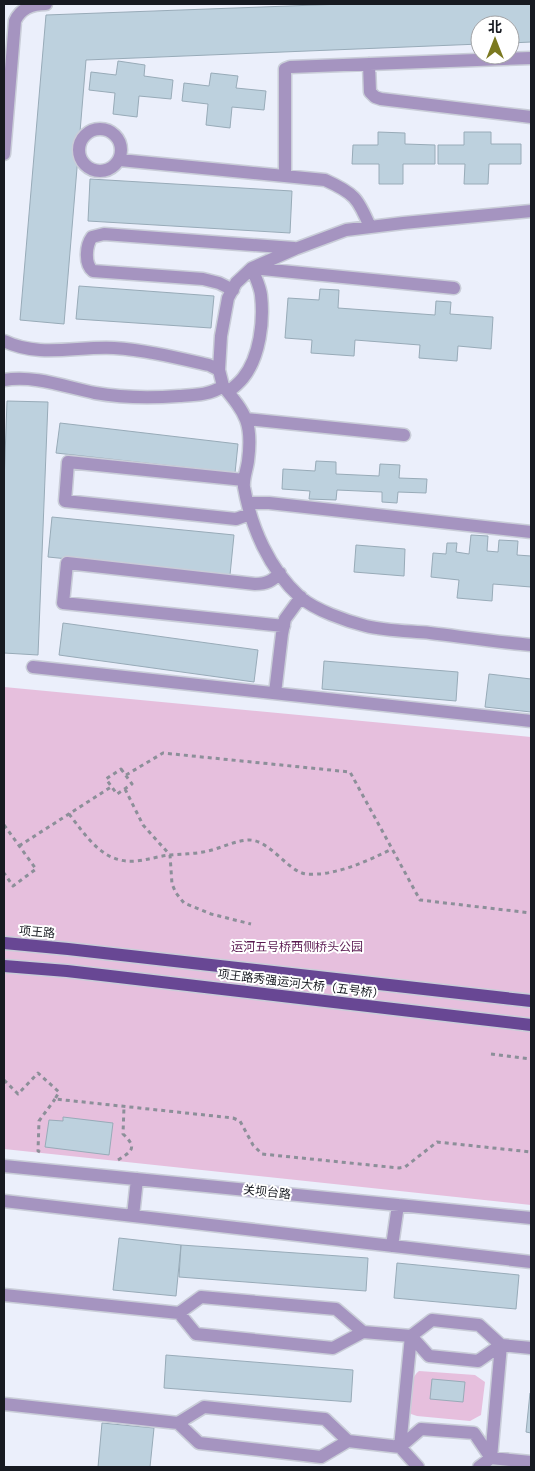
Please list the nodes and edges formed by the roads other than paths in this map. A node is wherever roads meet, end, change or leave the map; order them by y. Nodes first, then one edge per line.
1 (46, 4) edge
2 (531, 58) edge
3 (369, 64) junction
4 (531, 117) edge
5 (4, 154) edge
6 (120, 160) dead end
7 (285, 176) junction
8 (531, 211) edge
9 (370, 227) junction
10 (295, 248) junction
11 (252, 268) junction
12 (454, 288) dead end
13 (232, 290) junction
14 (4, 342) edge
15 (219, 370) junction
16 (4, 380) edge
17 (226, 389) junction
18 (246, 419) junction
19 (404, 435) dead end
20 (244, 480) junction
21 (249, 509) junction
22 (531, 532) edge
23 (280, 573) junction
24 (301, 597) junction
25 (284, 626) junction
26 (531, 645) edge
27 (33, 667) dead end
28 (275, 693) junction
29 (531, 721) edge
30 (4, 938) edge
31 (4, 943) edge
32 (51, 948) junction
33 (68, 949) joint
34 (4, 966) edge
35 (52, 970) junction
36 (4, 974) edge
37 (531, 1001) edge
38 (531, 1024) edge
39 (4, 1166) edge
40 (137, 1179) junction
41 (4, 1201) edge
42 (398, 1205) junction
43 (133, 1216) junction
44 (531, 1218) edge
45 (392, 1246) junction
46 (531, 1262) edge
47 (4, 1295) edge
48 (178, 1313) junction
49 (363, 1332) junction
50 (411, 1336) junction
51 (501, 1345) junction
52 (531, 1348) edge
53 (4, 1404) edge
54 (178, 1423) junction
55 (348, 1442) junction
56 (400, 1447) junction
57 (491, 1458) junction
58 (531, 1462) edge
59 (418, 1467) edge
60 (479, 1467) edge

1 - 5 street
2 - 3 street
3 - 4 street
3 - 7 street
6 - 7 street
7 - 9 street
8 - 9 street
9 - 10 street
10 - 11 street
10 - 13 street
11 - 12 street
11 - 13 street
11 - 17 street
13 - 15 street
14 - 15 street
15 - 17 street
16 - 17 street
17 - 18 street
18 - 19 street
18 - 20 street
20 - 21 street
20 - 21 street
21 - 22 street
21 - 23 street
23 - 24 street
23 - 25 street
24 - 25 street
24 - 26 street
25 - 28 street
27 - 28 street
28 - 29 street
30 - 32 main road
31 - 32 main road, 项王路
32 - 33 main road, 项王路
33 - 37 main road, 项王路秀强运河大桥（五号桥）
34 - 35 main road
35 - 36 main road
35 - 38 main road, 项王路秀强运河大桥（五号桥）
39 - 40 street, 关坝台路
40 - 42 street, 关坝台路
40 - 43 street
41 - 43 street
42 - 44 street, 关坝台路
42 - 45 street
43 - 45 street
45 - 46 street
47 - 48 street
48 - 49 street
48 - 49 street
49 - 50 street
50 - 51 street
50 - 51 street
50 - 56 street
51 - 52 street
51 - 57 street
53 - 54 street
54 - 55 street
54 - 55 street
55 - 56 street
56 - 57 street
56 - 59 street
57 - 58 street
57 - 60 street

